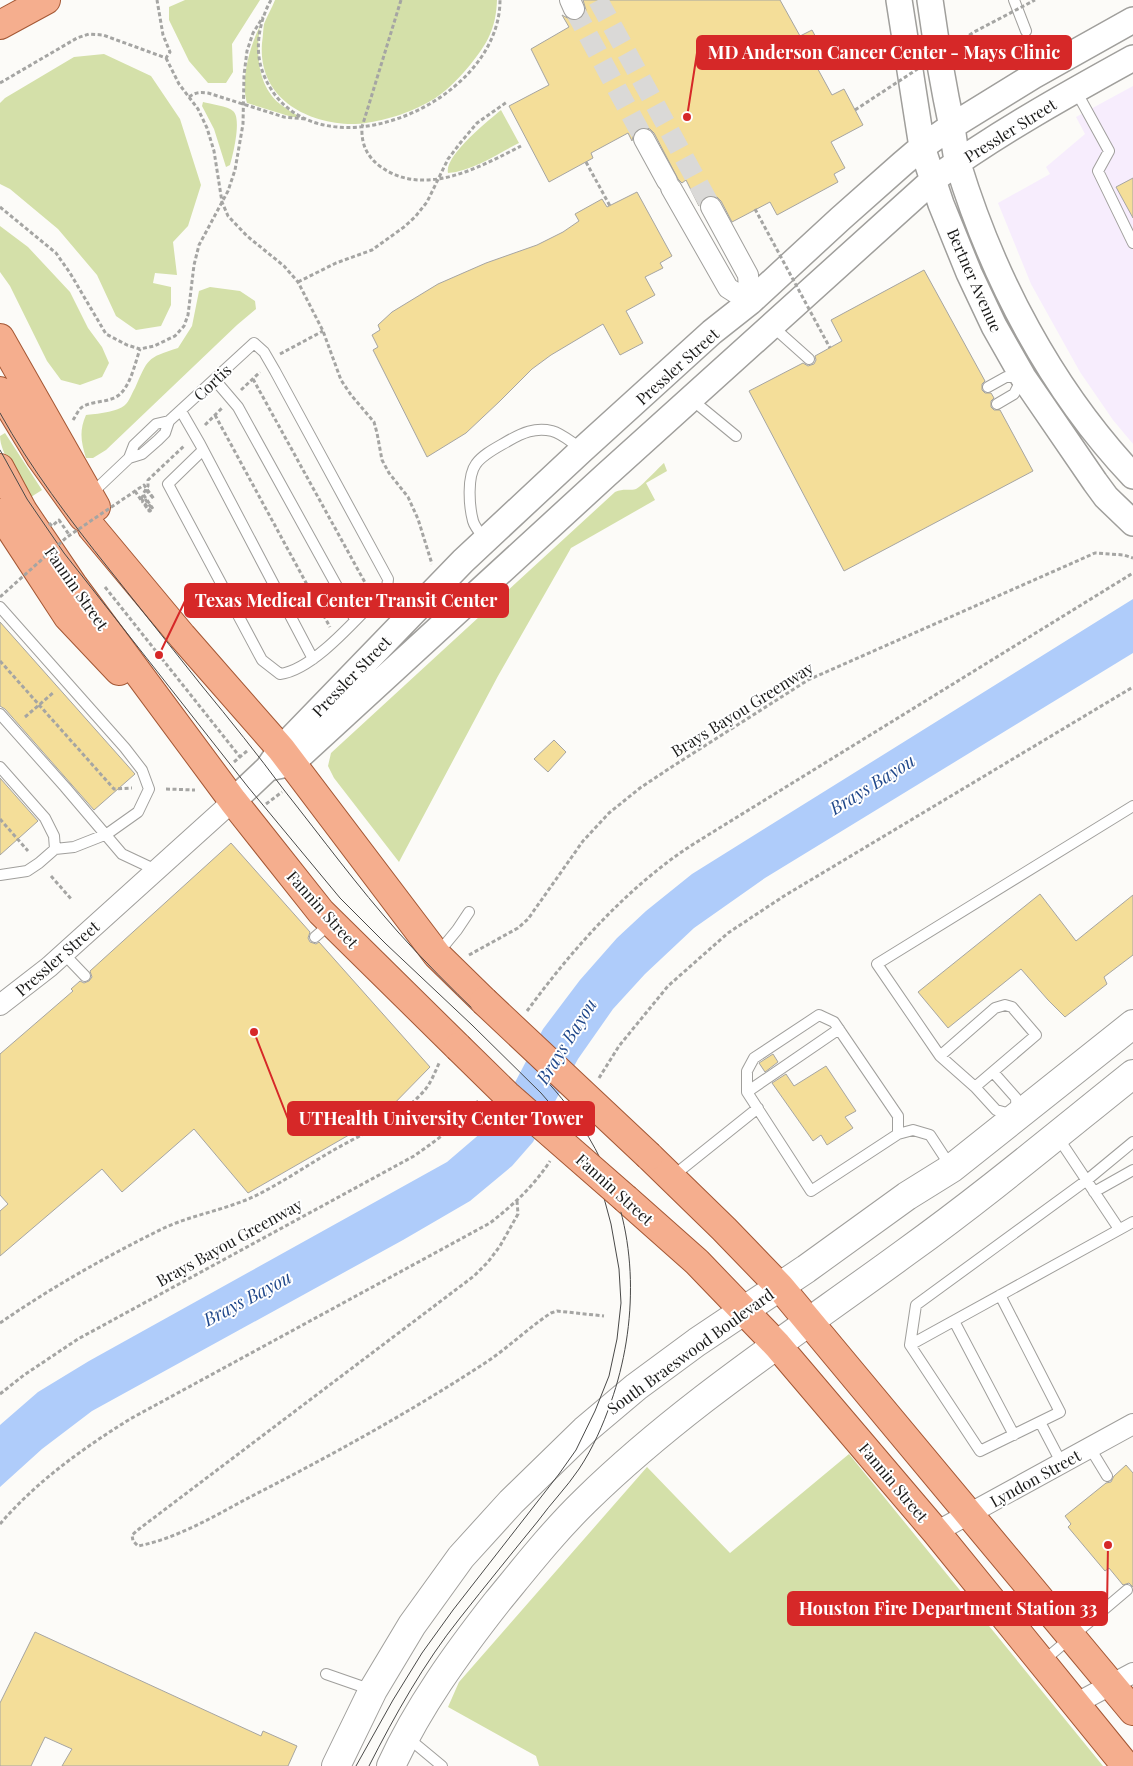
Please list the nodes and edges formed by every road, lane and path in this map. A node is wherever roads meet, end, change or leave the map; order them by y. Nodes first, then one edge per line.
1 (46, 0) edge
2 (156, 0) edge
3 (271, 0) edge
4 (401, 0) edge
5 (500, 0) edge
6 (899, 0) edge
7 (930, 0) edge
8 (1014, 0) edge
9 (1035, 0) edge
10 (263, 17) junction
11 (1133, 20) edge
12 (0, 25) edge
13 (1026, 31) dead end
14 (166, 58) junction
15 (1133, 58) edge
16 (0, 83) edge
17 (1075, 90) junction
18 (189, 97) junction
19 (506, 102) dead end
20 (242, 105) junction
21 (855, 110) dead end
22 (308, 120) junction
23 (952, 126) junction
24 (362, 128) junction
25 (644, 139) tunnel mouth
26 (521, 146) dead end
27 (922, 147) junction
28 (586, 162) dead end
29 (958, 162) junction
30 (437, 179) junction
31 (933, 180) junction
32 (222, 202) junction
33 (610, 206) dead end
34 (0, 207) edge
35 (711, 207) tunnel mouth
36 (755, 209) dead end
37 (1133, 242) edge
38 (298, 282) junction
39 (750, 302) junction
40 (772, 326) junction
41 (0, 338) edge
42 (830, 348) dead end
43 (140, 349) junction
44 (809, 359) dead end
45 (1048, 362) junction
46 (1023, 378) junction
47 (253, 379) dead end
48 (215, 380) junction
49 (988, 386) dead end
50 (0, 390) edge
51 (690, 399) junction
52 (998, 404) dead end
53 (180, 412) junction
54 (215, 415) dead end
55 (72, 427) dead end
56 (736, 436) dead end
57 (203, 450) junction
58 (582, 450) junction
59 (0, 468) edge
60 (605, 476) junction
61 (1133, 476) edge
62 (135, 491) junction
63 (0, 513) edge
64 (89, 517) junction
65 (50, 523) dead end
66 (1133, 523) edge
67 (486, 540) junction
68 (1133, 558) edge
69 (1133, 573) edge
70 (102, 583) dead end
71 (432, 592) junction
72 (0, 597) edge
73 (374, 600) junction
74 (0, 607) edge
75 (355, 619) junction
76 (446, 621) junction
77 (336, 639) junction
78 (313, 659) junction
79 (0, 661) edge
80 (54, 692) dead end
81 (38, 705) junction
82 (0, 714) edge
83 (25, 717) dead end
84 (247, 751) dead end
85 (240, 757) junction
86 (202, 758) junction
87 (280, 760) junction
88 (234, 762) dead end
89 (0, 768) edge
90 (132, 788) dead end
91 (166, 789) dead end
92 (195, 790) dead end
93 (282, 792) dead end
94 (233, 801) junction
95 (266, 804) dead end
96 (1133, 806) edge
97 (0, 819) edge
98 (106, 834) junction
99 (55, 849) junction
100 (28, 851) dead end
101 (156, 870) junction
102 (0, 875) edge
103 (51, 876) dead end
104 (72, 900) dead end
105 (469, 912) dead end
106 (64, 954) junction
107 (443, 961) junction
108 (86, 976) dead end
109 (541, 991) dead end
110 (0, 1005) edge
111 (1133, 1024) edge
112 (839, 1030) junction
113 (453, 1043) junction
114 (940, 1056) junction
115 (993, 1072) junction
116 (1133, 1074) edge
117 (975, 1088) junction
118 (747, 1092) junction
119 (758, 1108) junction
120 (469, 1112) dead end
121 (1017, 1116) junction
122 (898, 1134) junction
123 (1050, 1140) junction
124 (1133, 1142) edge
125 (952, 1168) junction
126 (1133, 1170) edge
127 (671, 1178) junction
128 (1087, 1180) junction
129 (1094, 1192) junction
130 (518, 1200) dead end
131 (1133, 1222) edge
132 (1119, 1229) junction
133 (780, 1287) junction
134 (1000, 1296) junction
135 (744, 1311) junction
136 (604, 1316) dead end
137 (954, 1321) junction
138 (809, 1322) junction
139 (0, 1323) edge
140 (777, 1345) junction
141 (910, 1345) junction
142 (0, 1394) edge
143 (1040, 1422) junction
144 (1133, 1424) edge
145 (1014, 1435) junction
146 (1090, 1448) junction
147 (1062, 1464) junction
148 (1107, 1476) dead end
149 (970, 1514) junction
150 (936, 1532) junction
151 (1128, 1590) dead end
152 (1071, 1637) junction
153 (1041, 1662) junction
154 (326, 1674) dead end
155 (1122, 1679) edge
156 (373, 1690) junction
157 (1075, 1704) junction
158 (1133, 1711) edge
159 (407, 1737) junction
160 (336, 1766) edge
161 (391, 1766) edge
162 (442, 1766) edge
163 (1126, 1766) edge

1 - 12 main road
2 - 14 path
3 - 10 path
4 - 24 path
5 - 24 path
6 - 27 street, Bertner Avenue
7 - 23 street, Bertner Avenue
8 - 13 lane
9 - 21 path, bridge
10 - 20 path
10 - 22 path
11 - 23 street, Pressler Street
14 - 16 path
14 - 18 path
15 - 17 street, Pressler Street
17 - 29 street, Pressler Street
17 - 37 lane
18 - 20 path
18 - 32 path
19 - 30 path
20 - 22 path
20 - 32 path
22 - 24 path
23 - 27 street, Pressler Street
23 - 29 street, Bertner Avenue
24 - 30 path
25 - 39 street
26 - 30 path
27 - 31 street, Bertner Avenue
27 - 39 street, Pressler Street
28 - 33 path
29 - 31 street, Pressler Street
29 - 45 street, Bertner Avenue
30 - 38 path
31 - 40 street, Pressler Street
31 - 46 street, Bertner Avenue
32 - 38 path
32 - 43 path
34 - 43 path
35 - 39 street
36 - 42 path, bridge
38 - 71 path
39 - 40 street
39 - 58 street, Pressler Street
40 - 44 lane
40 - 51 street, Pressler Street
41 - 64 main road
43 - 55 path
45 - 46 street
45 - 61 street, Bertner Avenue
46 - 49 lane
46 - 52 lane
46 - 66 street, Bertner Avenue
47 - 73 path
48 - 53 lane, Cortis
48 - 73 lane, Cortis
48 - 75 lane
50 - 64 main road
51 - 56 lane
51 - 60 street, Pressler Street
53 - 57 lane
53 - 64 lane, Cortis
54 - 77 path
57 - 78 lane
57 - 78 lane
58 - 60 street
58 - 67 street, Pressler Street
58 - 67 lane
59 - 86 main road, Fannin Street
60 - 76 street, Pressler Street
62 - 62 path, bridge
62 - 64 path, bridge
63 - 86 main road
64 - 65 path, bridge
64 - 72 path, bridge
64 - 87 main road
67 - 71 street, Pressler Street
68 - 107 path, Brays Bayou Greenway
69 - 109 path
70 - 85 path
71 - 76 street
71 - 87 street, Pressler Street
73 - 75 lane
74 - 98 lane
75 - 77 lane
76 - 87 street, Pressler Street
77 - 78 lane
79 - 81 path
80 - 81 path
81 - 83 path
81 - 90 path
82 - 98 lane
84 - 85 path
85 - 88 path
86 - 94 main road, Fannin Street
87 - 94 street, Pressler Street
87 - 107 main road
89 - 99 lane
91 - 92 path
93 - 95 path
94 - 101 street, Pressler Street
94 - 113 main road, Fannin Street
96 - 114 lane
97 - 100 path
98 - 99 lane
98 - 101 lane
99 - 102 lane
101 - 106 street, Pressler Street
103 - 104 path
105 - 107 lane
106 - 108 lane
106 - 110 street, Pressler Street
107 - 127 main road, bridge
111 - 121 main road, South Braeswood Boulevard
112 - 118 lane
112 - 118 lane
112 - 122 lane
113 - 135 main road, Fannin Street, bridge
113 - 139 path, Brays Bayou Greenway
114 - 115 lane
114 - 117 lane
115 - 117 lane
115 - 121 lane
116 - 123 main road
117 - 121 lane
118 - 119 lane
119 - 122 lane
119 - 127 lane
120 - 142 path, Brays Bayou Greenway
121 - 123 main road
121 - 125 main road, South Braeswood Boulevard
122 - 125 lane
123 - 128 lane
123 - 138 main road
124 - 128 lane
125 - 133 main road, South Braeswood Boulevard
126 - 129 lane
127 - 133 main road
128 - 129 lane
128 - 141 lane
129 - 132 lane
130 - 136 path
131 - 132 lane
132 - 134 lane
133 - 135 main road, South Braeswood Boulevard
133 - 138 main road
134 - 137 lane
134 - 143 lane
135 - 140 main road, Fannin Street
135 - 156 main road, South Braeswood Boulevard
137 - 141 lane
137 - 145 lane
138 - 140 main road
138 - 149 main road
140 - 150 main road, Fannin Street
140 - 159 main road
141 - 145 lane
143 - 145 lane
143 - 147 lane
144 - 146 street, Lyndon Street
146 - 147 street, Lyndon Street
146 - 148 lane
147 - 149 street, Lyndon Street
149 - 150 street, Lyndon Street
149 - 152 main road
150 - 153 main road, Fannin Street
151 - 152 lane
152 - 153 lane
152 - 155 main road
153 - 157 main road, Fannin Street
154 - 156 lane
155 - 157 street
155 - 158 main road
156 - 160 main road, South Braeswood Boulevard
157 - 163 main road, Fannin Street
159 - 161 main road
159 - 162 lane

